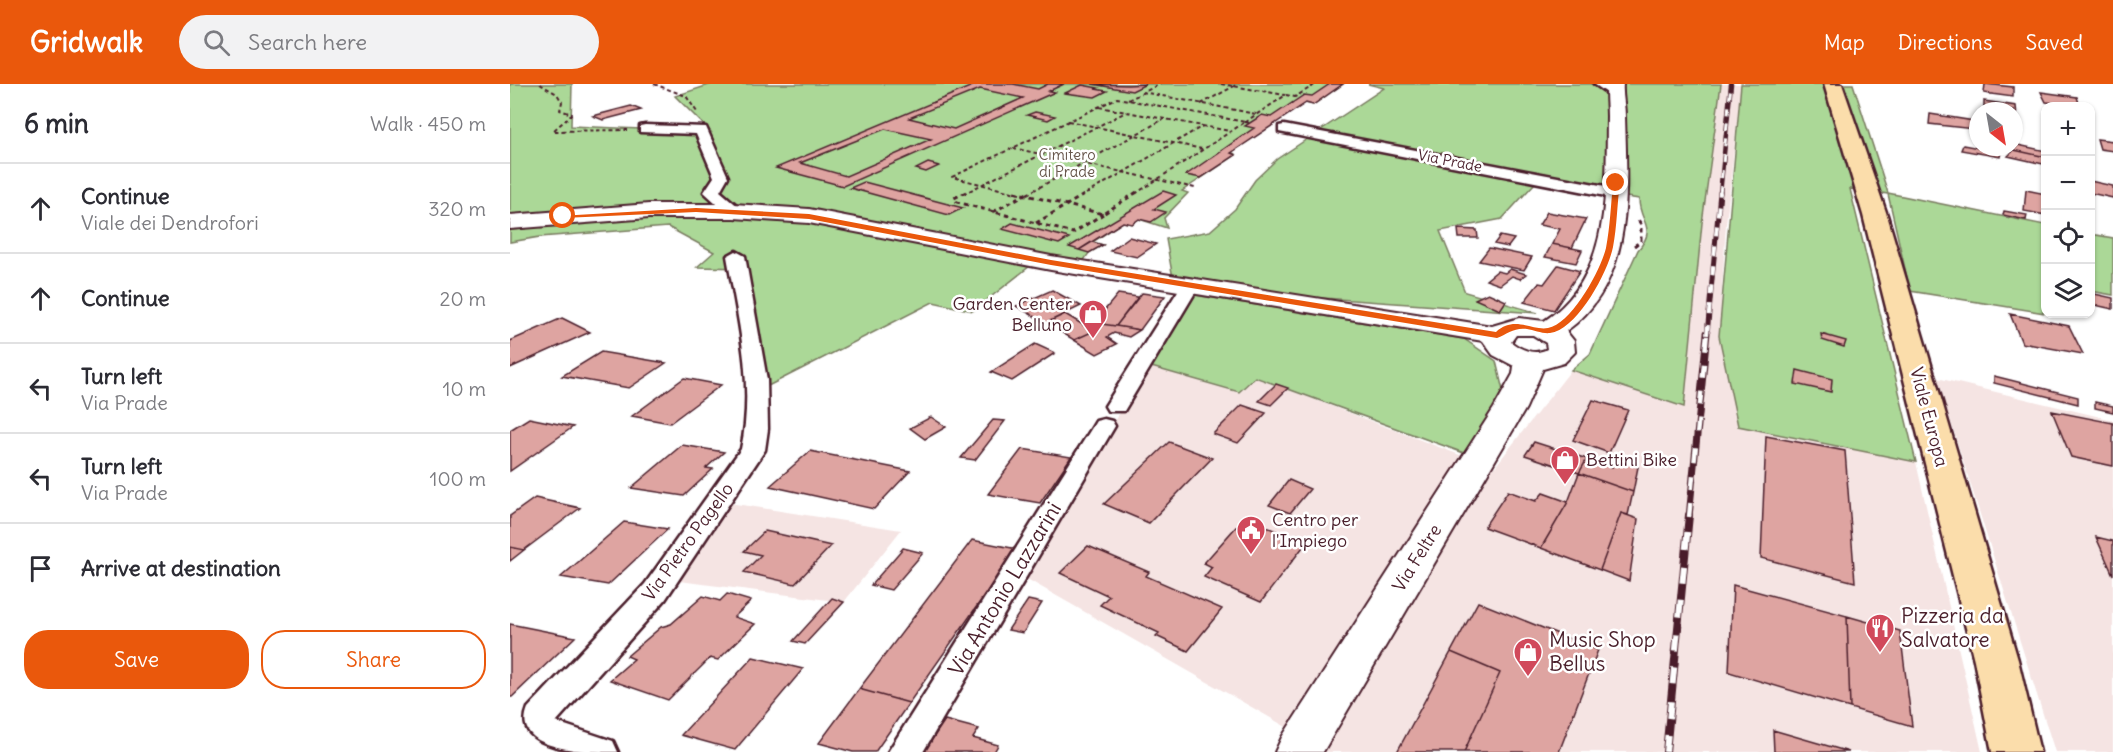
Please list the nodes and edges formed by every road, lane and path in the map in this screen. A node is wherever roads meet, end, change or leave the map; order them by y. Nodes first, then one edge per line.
1 (540, 84) edge
2 (654, 84) edge
3 (1160, 84) edge
4 (1221, 84) edge
5 (1238, 84) edge
6 (1316, 84) edge
7 (1833, 84) edge
8 (1234, 86) junction
9 (1609, 87) edge
10 (1143, 92) junction
11 (1286, 95) junction
12 (1127, 100) junction
13 (1201, 104) junction
14 (1099, 107) junction
15 (1126, 112) junction
16 (1256, 114) junction
17 (1164, 119) junction
18 (1068, 121) junction
19 (1244, 122) junction
20 (1250, 123) dead end
21 (1203, 126) junction
22 (1096, 127) junction
23 (645, 129) joint
24 (1284, 129) dead end
25 (701, 130) junction
26 (1230, 131) junction
27 (1134, 135) junction
28 (1173, 143) junction
29 (1012, 148) junction
30 (1202, 150) junction
31 (1042, 154) junction
32 (1083, 163) junction
33 (1124, 172) junction
34 (1157, 179) junction
35 (982, 184) junction
36 (1195, 188) dead end
37 (1616, 193) junction
38 (1025, 195) junction
39 (1067, 205) junction
40 (734, 211) junction
41 (992, 213) junction
42 (1102, 214) junction
43 (510, 222) edge
44 (1036, 223) junction
45 (736, 256) dead end
46 (1190, 286) junction
47 (1539, 346) junction
48 (601, 752) edge
49 (905, 752) edge
50 (1298, 752) edge
51 (2016, 752) edge

1 - 23 path
2 - 25 path
3 - 10 path
4 - 8 path
5 - 8 path
6 - 11 path
7 - 51 main road, Viale Europa
8 - 11 path
8 - 13 path
9 - 37 main road
10 - 12 path
10 - 13 path
11 - 16 path
12 - 14 path
12 - 19 path
13 - 16 path
14 - 15 path
14 - 18 path
15 - 17 path
15 - 22 path
16 - 19 path
17 - 21 path
17 - 27 path
18 - 22 path
18 - 29 path
19 - 20 path
19 - 26 path
21 - 26 path
21 - 28 path
22 - 27 path
22 - 31 path
23 - 25 street
24 - 37 street, Via Prade
25 - 40 street
26 - 30 path
27 - 28 path
27 - 32 path
28 - 30 path
28 - 33 path
29 - 31 path
29 - 35 path
30 - 34 path
31 - 32 path
31 - 35 path
32 - 33 path
32 - 38 path
33 - 34 path
33 - 39 path
34 - 36 path
34 - 42 path
35 - 38 path
35 - 41 path
37 - 47 main road
38 - 39 path
38 - 41 path
39 - 42 path
39 - 44 path
40 - 43 main road
40 - 46 main road
41 - 44 path
42 - 44 path
45 - 48 street, Via Pietro Pagello
46 - 47 main road
46 - 49 street, Via Antonio Lazzarini
47 - 50 main road, Via Feltre

